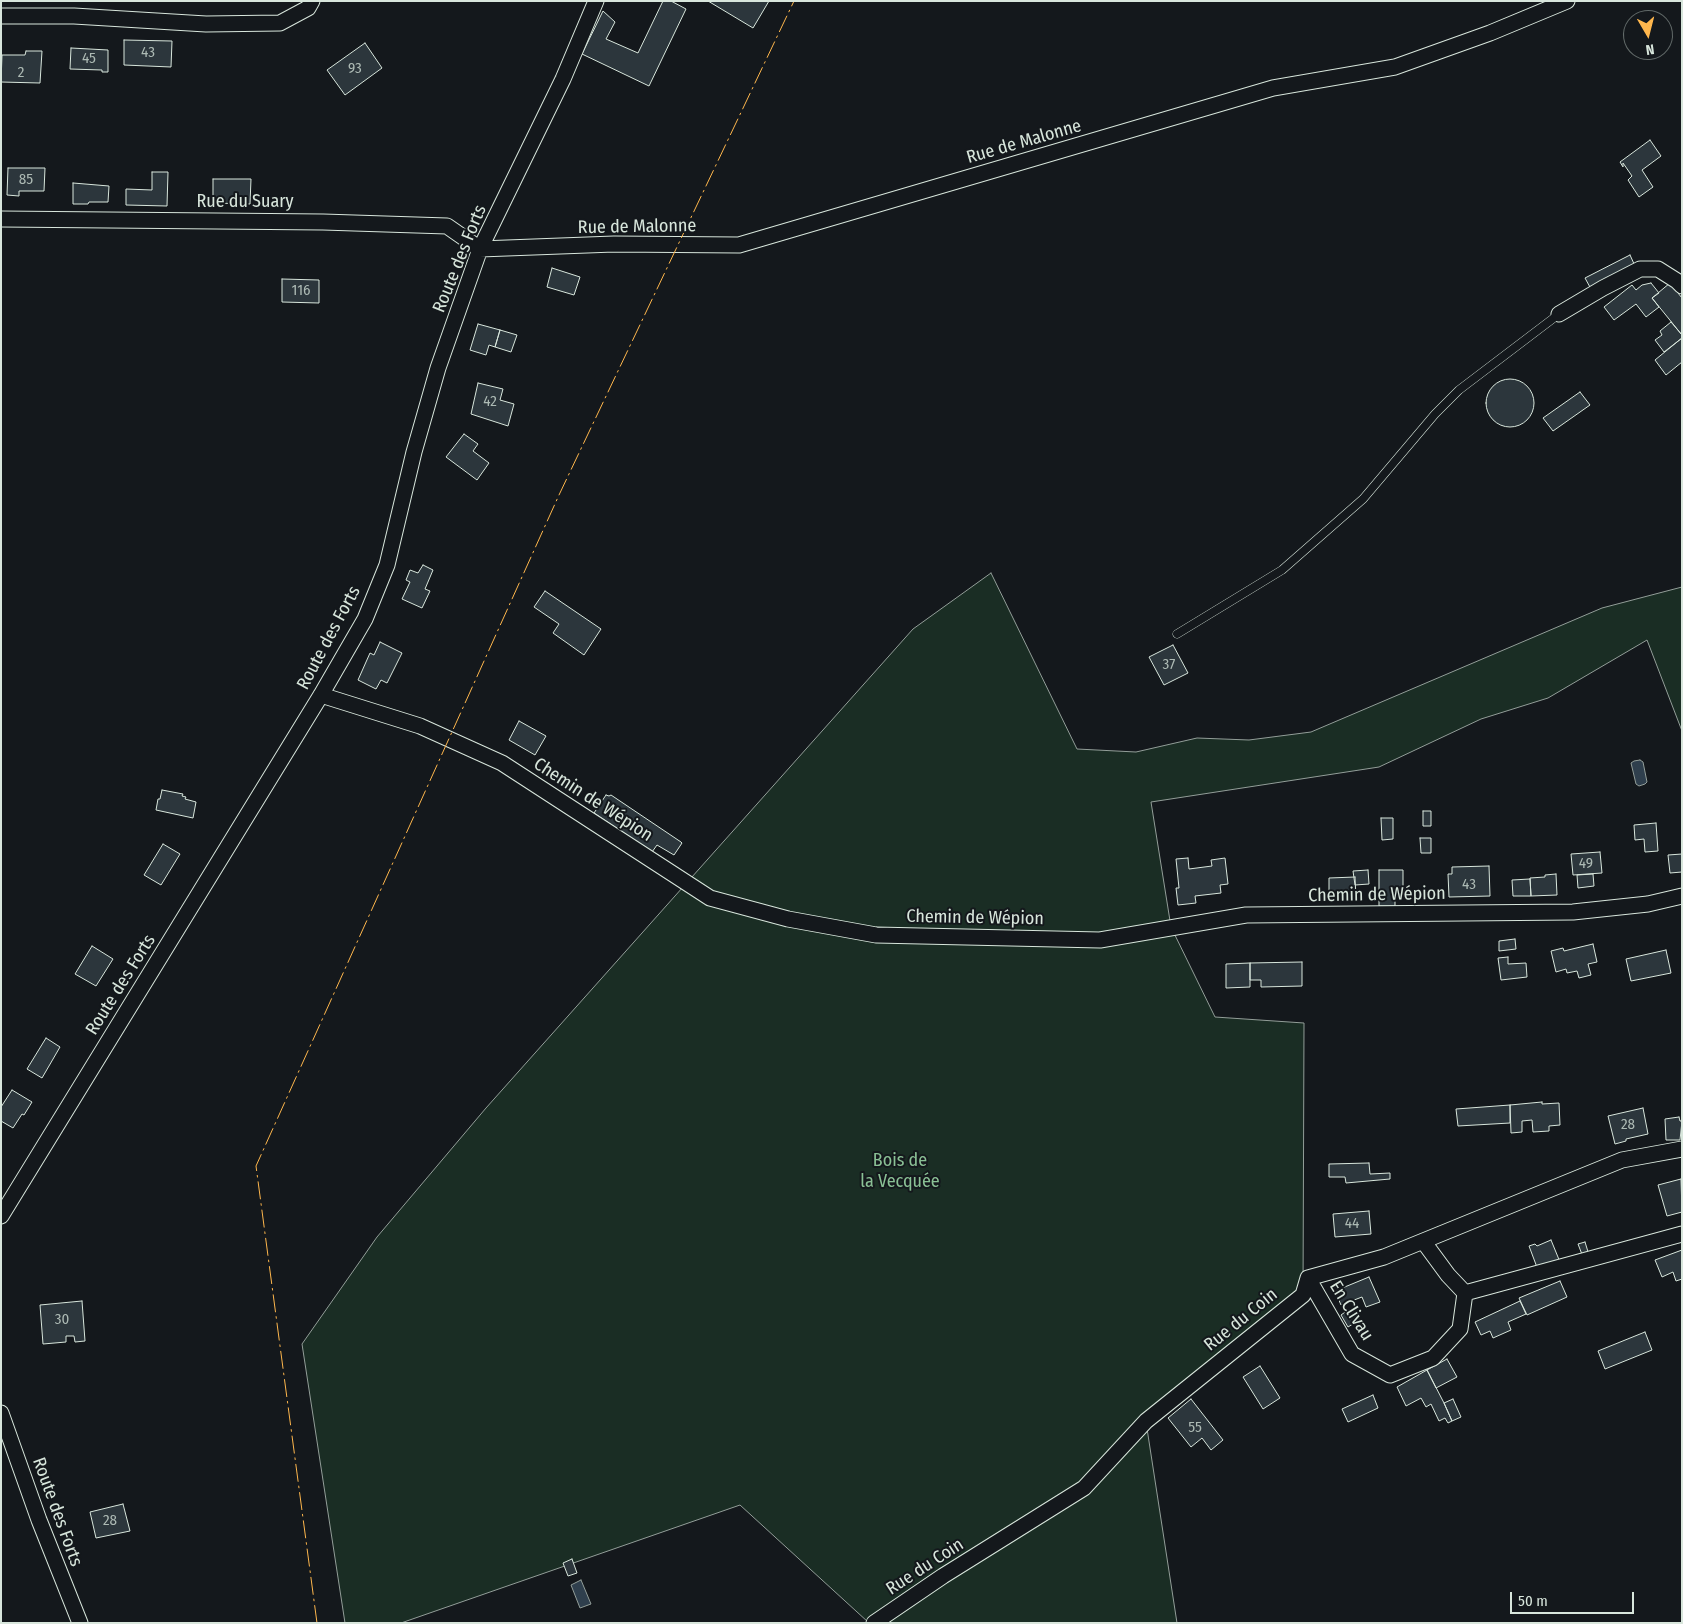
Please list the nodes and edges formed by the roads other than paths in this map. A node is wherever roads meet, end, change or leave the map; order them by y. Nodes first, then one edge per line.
1 (312, 1) edge
2 (596, 1) edge
3 (1567, 1) edge
4 (1, 16) edge
5 (1, 219) edge
6 (480, 249) junction
7 (1682, 286) edge
8 (1559, 314) joint
9 (1177, 634) dead end
10 (321, 695) junction
11 (1682, 896) edge
12 (1682, 1148) edge
13 (1, 1216) edge
14 (1682, 1234) edge
15 (1423, 1241) junction
16 (1308, 1278) junction
17 (1466, 1293) junction
18 (1, 1413) edge
19 (80, 1623) edge
20 (874, 1623) edge

1 - 4 street
2 - 6 street, Route des Forts
3 - 6 street, Rue de Malonne
5 - 6 street, Rue du Suary
6 - 10 street, Route des Forts
7 - 8 street
8 - 9 lane
10 - 11 street, Chemin de Wépion
10 - 13 street, Route des Forts
12 - 15 street
14 - 17 street
15 - 16 street
15 - 17 street
16 - 17 street, En Clivau
16 - 20 street, Rue du Coin
18 - 19 street, Route des Forts

